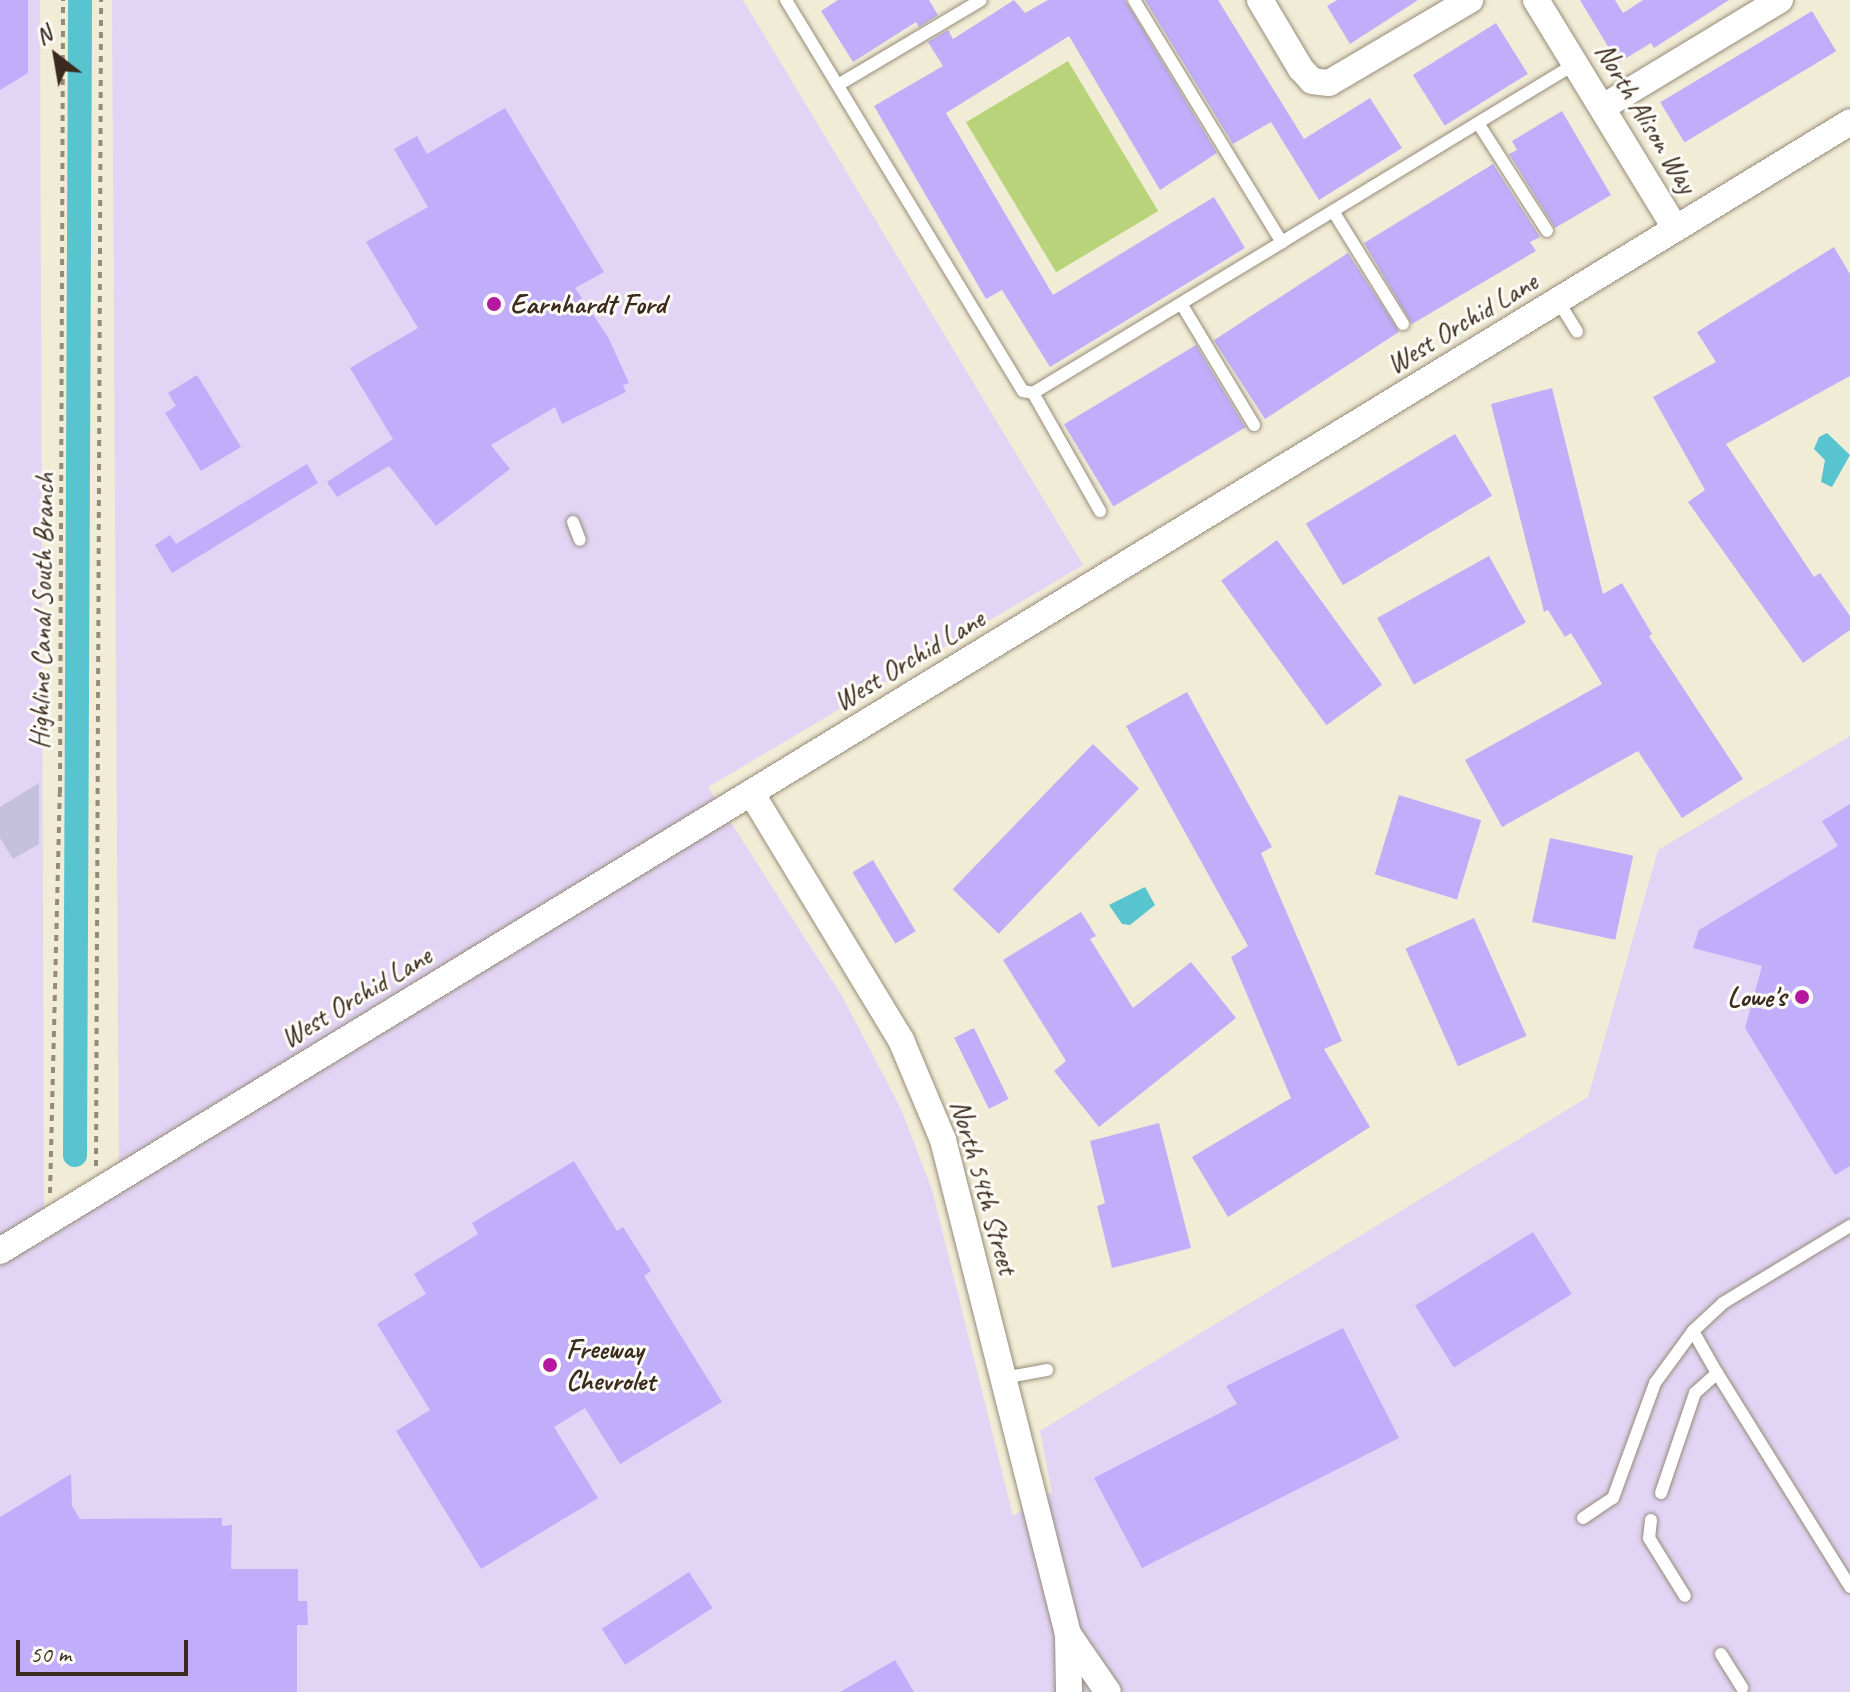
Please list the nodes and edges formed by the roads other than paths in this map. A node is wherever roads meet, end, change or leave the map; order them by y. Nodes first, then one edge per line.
1 (786, 0) edge
2 (981, 0) edge
3 (1134, 0) edge
4 (1260, 0) edge
5 (1470, 0) edge
6 (1536, 0) edge
7 (1780, 0) edge
8 (1576, 63) junction
9 (838, 85) junction
10 (1603, 107) junction
11 (1850, 122) edge
12 (1478, 123) junction
13 (1333, 211) junction
14 (1676, 229) junction
15 (1547, 231) dead end
16 (1282, 242) junction
17 (1558, 301) junction
18 (1182, 305) junction
19 (1403, 324) dead end
20 (1577, 332) dead end
21 (1033, 393) junction
22 (1254, 425) dead end
23 (1100, 511) dead end
24 (573, 522) dead end
25 (580, 540) dead end
26 (752, 794) junction
27 (1850, 1226) edge
28 (0, 1251) edge
29 (1693, 1331) junction
30 (1047, 1370) dead end
31 (1717, 1373) junction
32 (1003, 1378) junction
33 (1661, 1493) dead end
34 (1583, 1518) dead end
35 (1651, 1520) dead end
36 (1850, 1587) edge
37 (1685, 1596) dead end
38 (1068, 1634) junction
39 (1721, 1654) dead end
40 (1742, 1688) dead end
41 (1069, 1692) edge
42 (1108, 1692) edge

1 - 9 lane
2 - 9 lane
3 - 16 lane
4 - 5 street
6 - 8 street, North Alison Way
7 - 10 street
8 - 10 street, North Alison Way
8 - 12 lane
9 - 21 lane
10 - 14 street, North Alison Way
11 - 14 street, West Orchid Lane
12 - 13 lane
12 - 15 lane
13 - 16 lane
13 - 19 lane
14 - 17 street, West Orchid Lane
16 - 18 lane
17 - 20 lane
17 - 26 street, West Orchid Lane
18 - 21 lane
18 - 22 lane
21 - 23 lane
24 - 25 lane
26 - 28 street, West Orchid Lane
26 - 32 street, North 54th Street
27 - 29 lane
29 - 31 lane
29 - 34 lane
30 - 32 lane
31 - 33 lane
31 - 36 lane
32 - 38 street, North 54th Street
35 - 37 lane
38 - 41 street, North 54th Street
38 - 42 street, North 54th Street
39 - 40 lane

